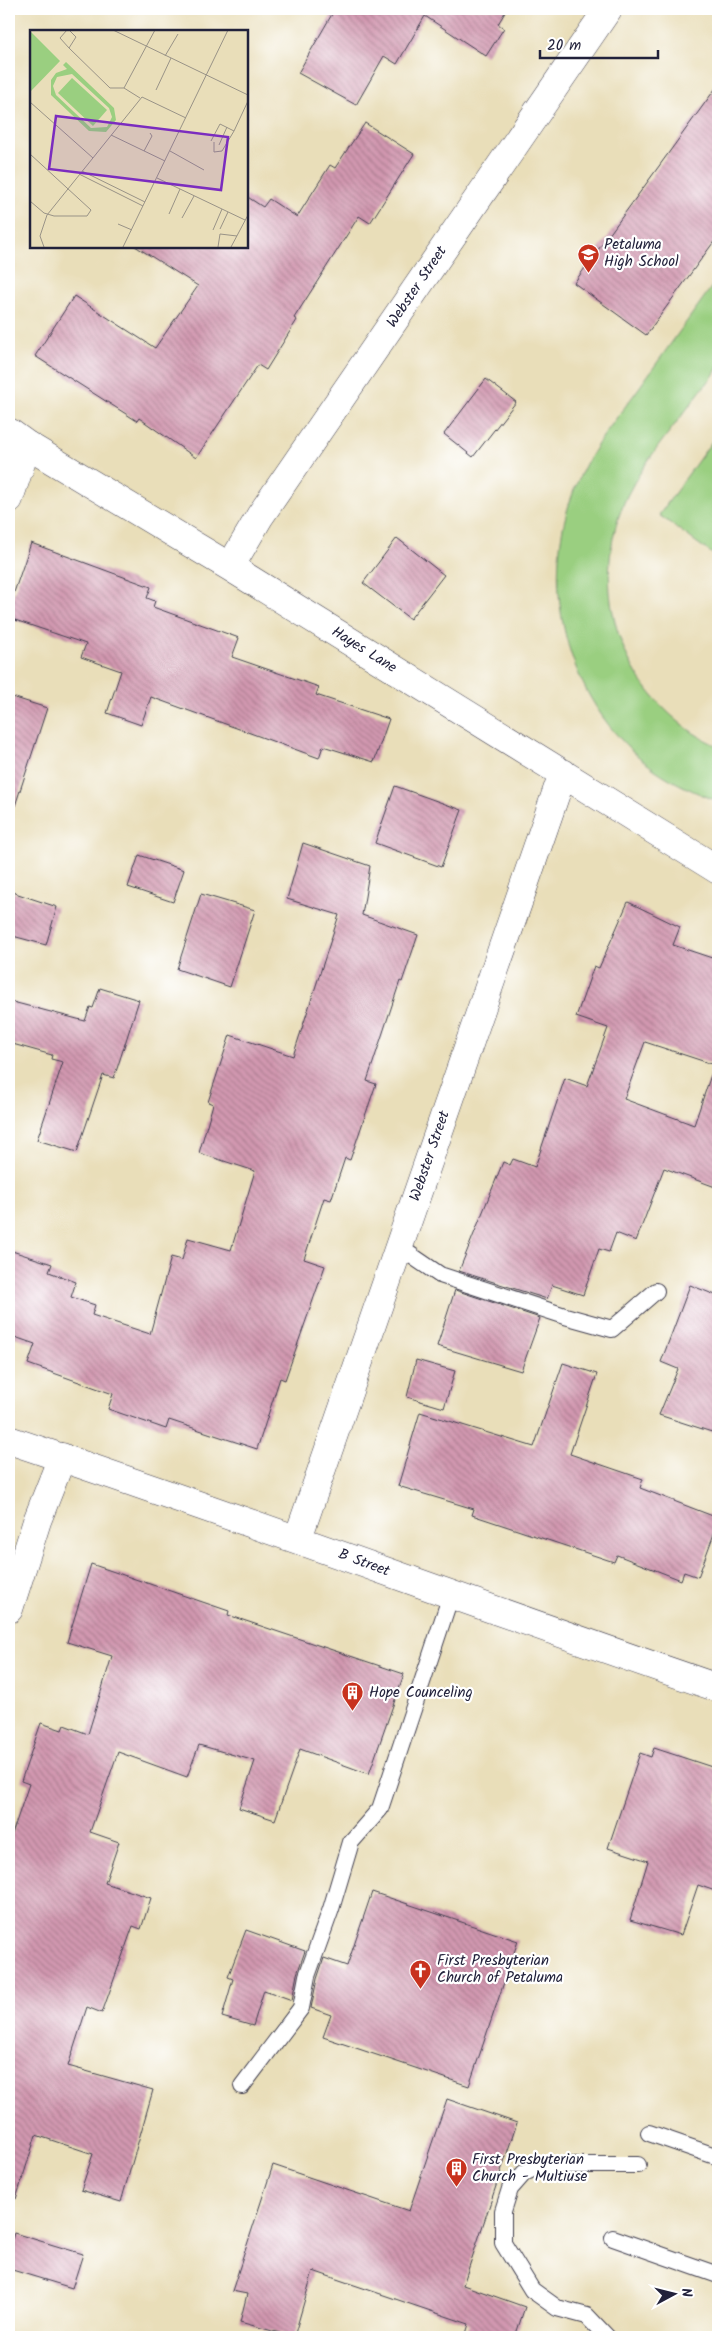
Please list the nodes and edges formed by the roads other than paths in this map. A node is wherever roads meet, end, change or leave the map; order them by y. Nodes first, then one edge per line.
1 (608, 9) edge
2 (18, 439) edge
3 (9, 499) edge
4 (230, 567) junction
5 (563, 773) junction
6 (718, 870) edge
7 (399, 1247) junction
8 (656, 1291) dead end
9 (9, 1440) edge
10 (62, 1457) junction
11 (298, 1538) junction
12 (451, 1596) junction
13 (9, 1609) edge
14 (718, 1688) edge
15 (242, 2086) dead end
16 (649, 2133) dead end
17 (718, 2157) edge
18 (638, 2165) dead end
19 (613, 2238) dead end
20 (718, 2274) edge
21 (607, 2337) edge

1 - 4 street, Webster Street
2 - 3 street
2 - 4 street, Hayes Lane
4 - 5 street, Hayes Lane
5 - 6 street, Hayes Lane
5 - 7 street, Webster Street
7 - 8 lane
7 - 11 street, Webster Street
9 - 10 street, B Street
10 - 11 street, B Street
10 - 13 street
11 - 12 street, B Street
12 - 14 street, B Street
12 - 15 lane
16 - 17 lane
18 - 21 lane
19 - 20 lane

